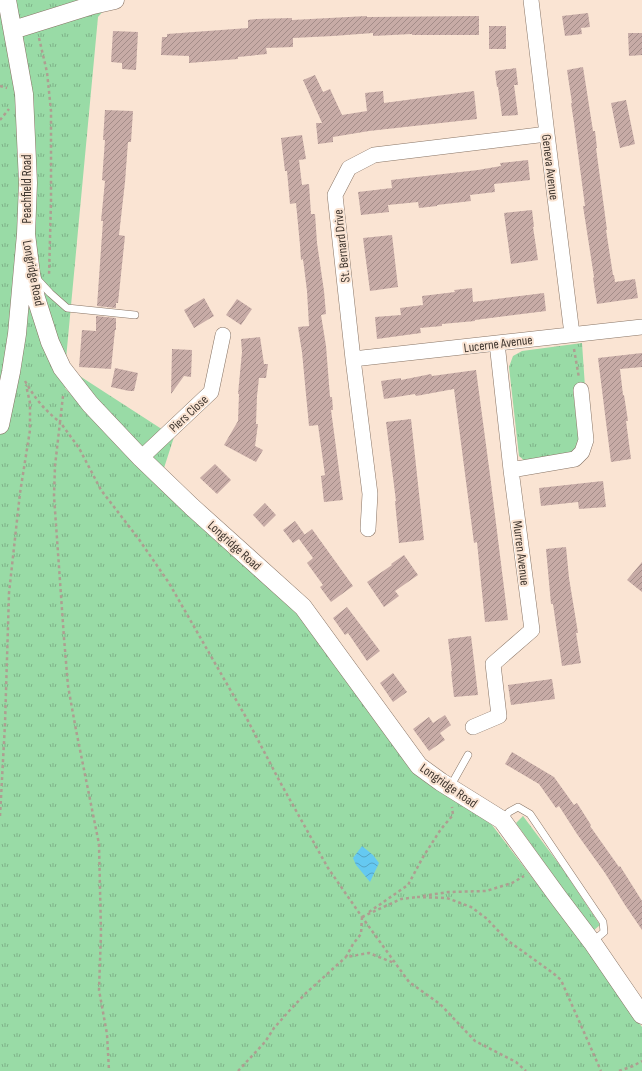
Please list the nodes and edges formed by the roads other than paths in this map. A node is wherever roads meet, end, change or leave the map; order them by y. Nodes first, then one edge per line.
1 (7, 0) edge
2 (114, 0) edge
3 (531, 0) edge
4 (13, 30) junction
5 (547, 134) junction
6 (26, 234) junction
7 (31, 274) junction
8 (135, 315) dead end
9 (642, 326) edge
10 (572, 334) junction
11 (223, 335) dead end
12 (497, 344) junction
13 (353, 359) junction
14 (581, 390) road end
15 (0, 425) edge
16 (141, 458) junction
17 (511, 470) junction
18 (368, 529) dead end
19 (473, 727) dead end
20 (468, 755) dead end
21 (451, 794) junction
22 (502, 820) junction
23 (592, 942) junction
24 (642, 1015) edge

1 - 4 street, Peachfield Road
2 - 4 street
3 - 5 street, Geneva Avenue
4 - 6 street, Peachfield Road
5 - 10 street, Geneva Avenue
5 - 13 street, St. Bernard Drive
6 - 7 street, Longridge Road
6 - 15 street, Peachfield Road
7 - 8 lane
7 - 16 street, Longridge Road
9 - 10 street, Lucerne Avenue
10 - 12 street, Lucerne Avenue
11 - 16 street, Piers Close
12 - 13 street, Lucerne Avenue
12 - 17 street, Murren Avenue
13 - 18 street, St. Bernard Drive
14 - 17 street
16 - 21 street, Longridge Road
17 - 19 street, Murren Avenue
20 - 21 lane
21 - 22 street, Longridge Road
22 - 23 street, Longridge Road
22 - 23 lane
23 - 24 street, Longridge Road

